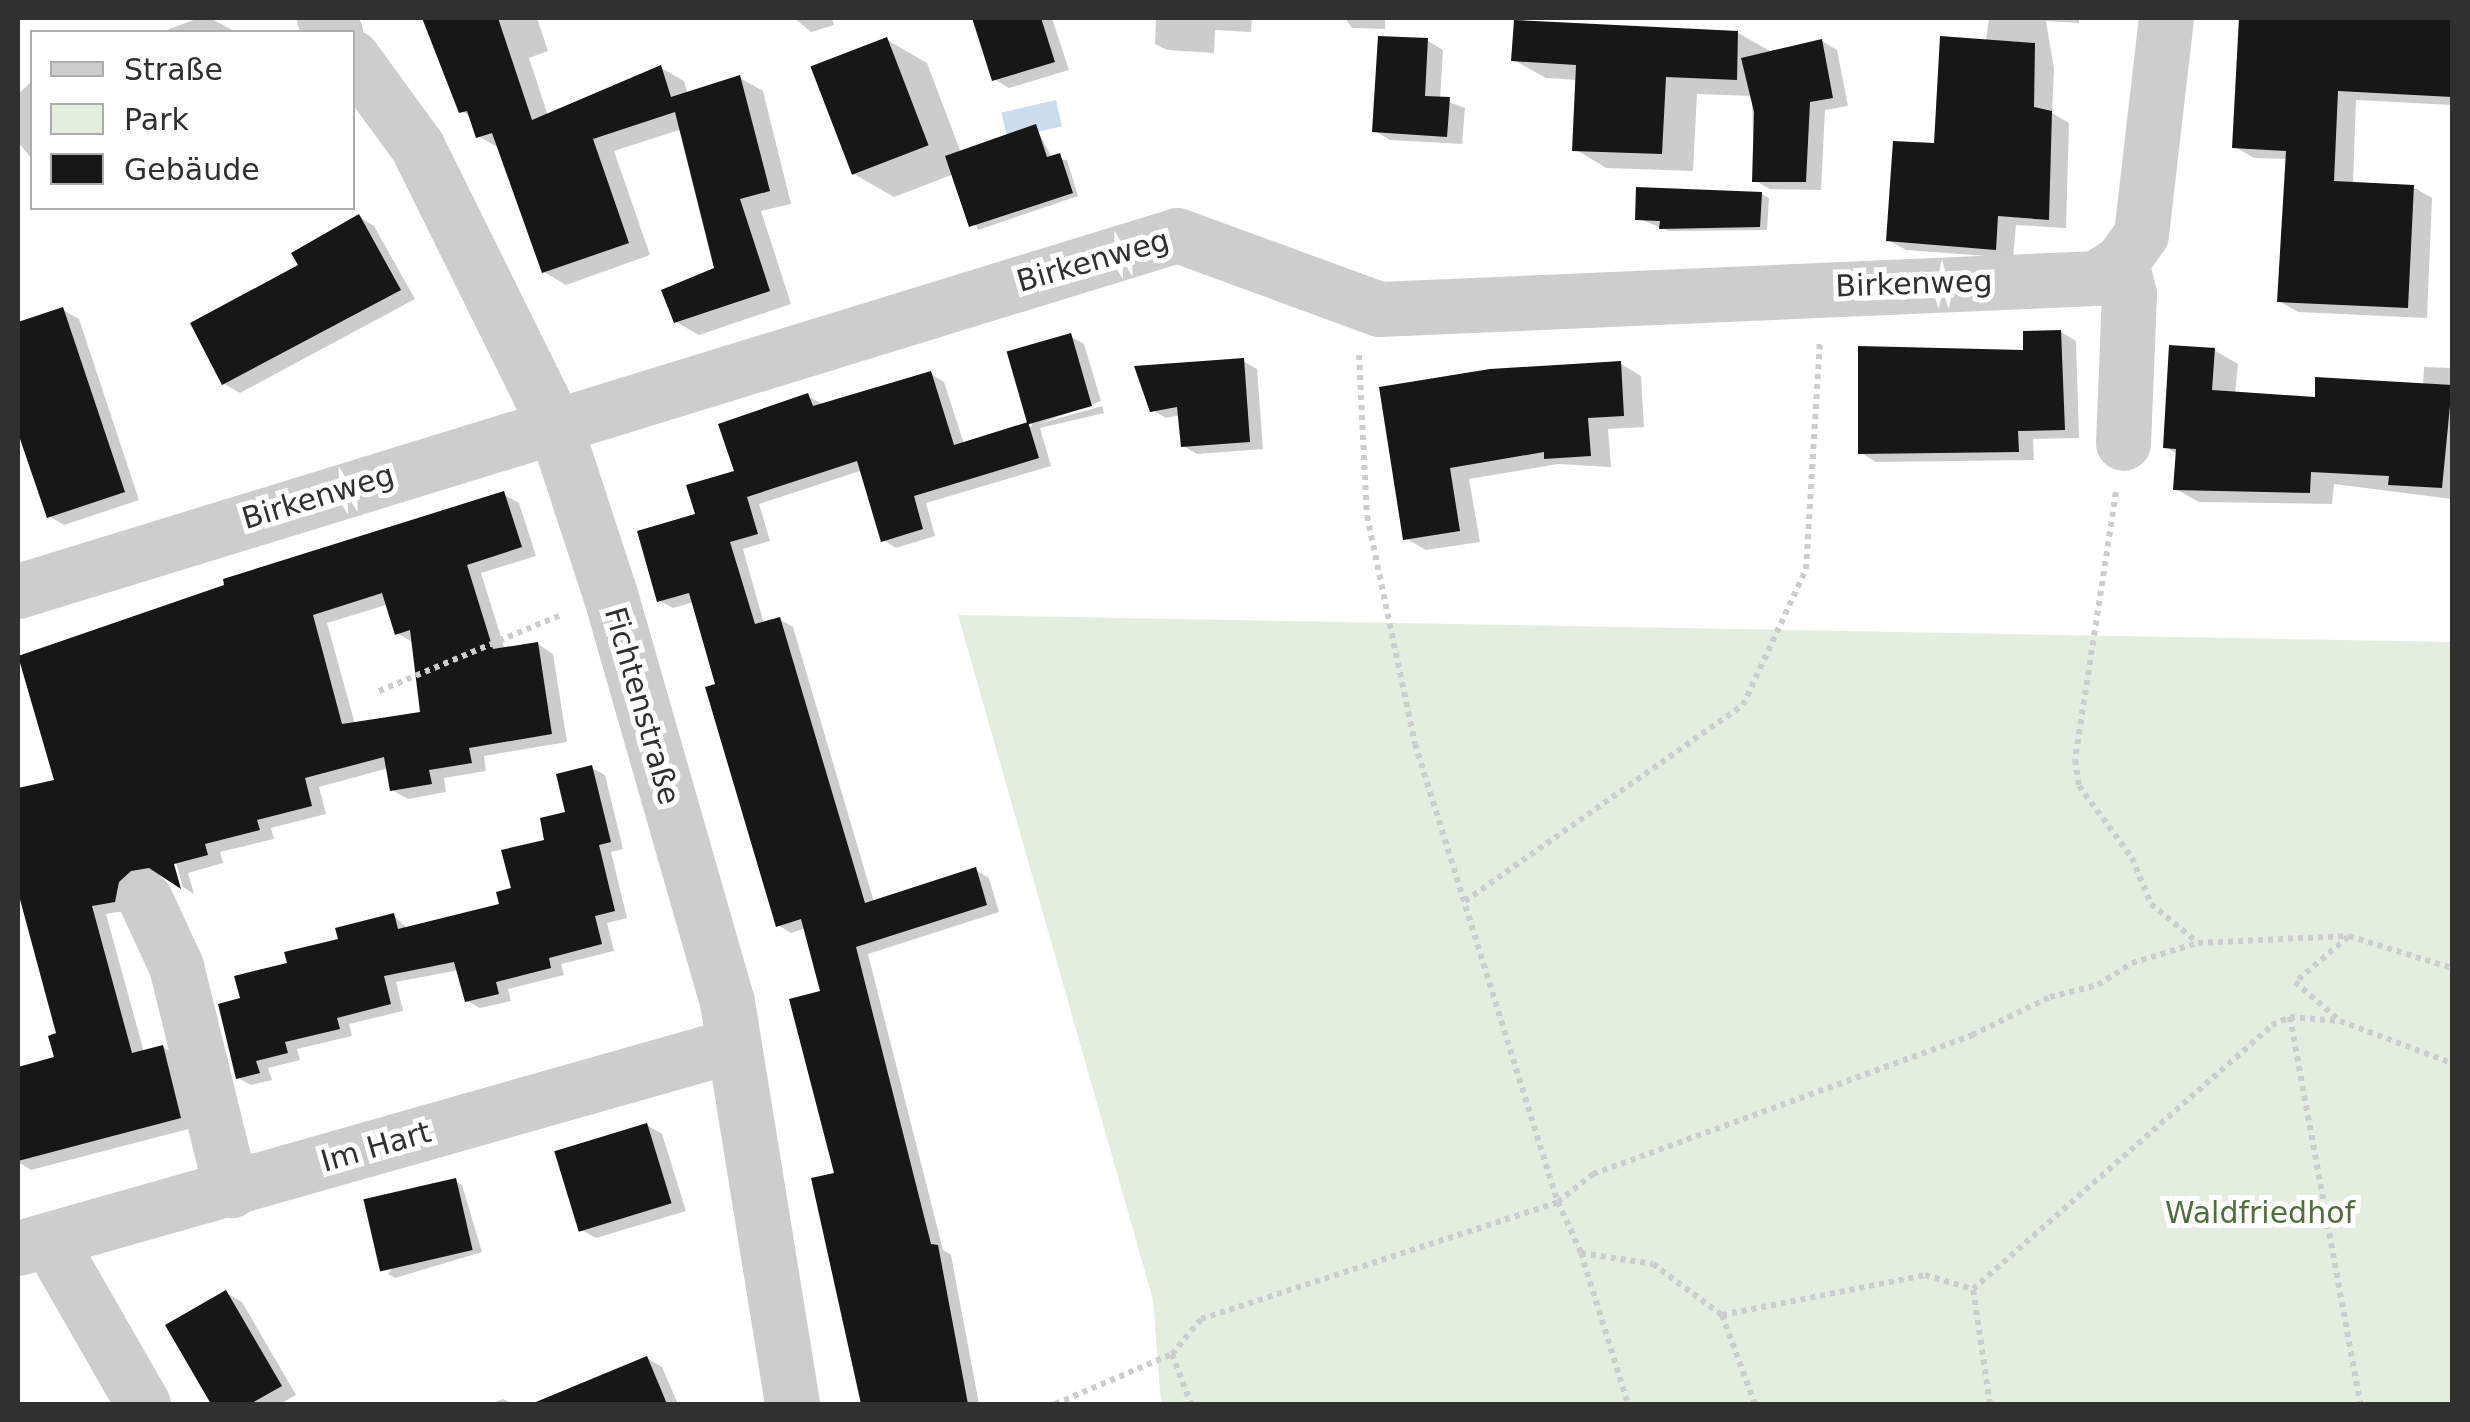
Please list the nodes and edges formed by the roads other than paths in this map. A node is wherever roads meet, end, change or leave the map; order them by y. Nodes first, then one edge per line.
1 (2166, 18) edge
2 (355, 61) edge
3 (2121, 262) junction
4 (554, 423) junction
5 (2122, 444) road end
6 (18, 590) edge
7 (145, 899) dead end
8 (734, 1044) junction
9 (231, 1190) junction
10 (33, 1244) edge
11 (143, 1404) edge
12 (792, 1404) edge

1 - 3 street
2 - 4 street, Fichtenstraße
3 - 4 street, Birkenweg
3 - 5 street
4 - 6 street, Birkenweg
4 - 8 street, Fichtenstraße
7 - 9 street
8 - 9 street, Im Hart
8 - 12 street, Fichtenstraße
9 - 10 street, Im Hart
10 - 11 street

